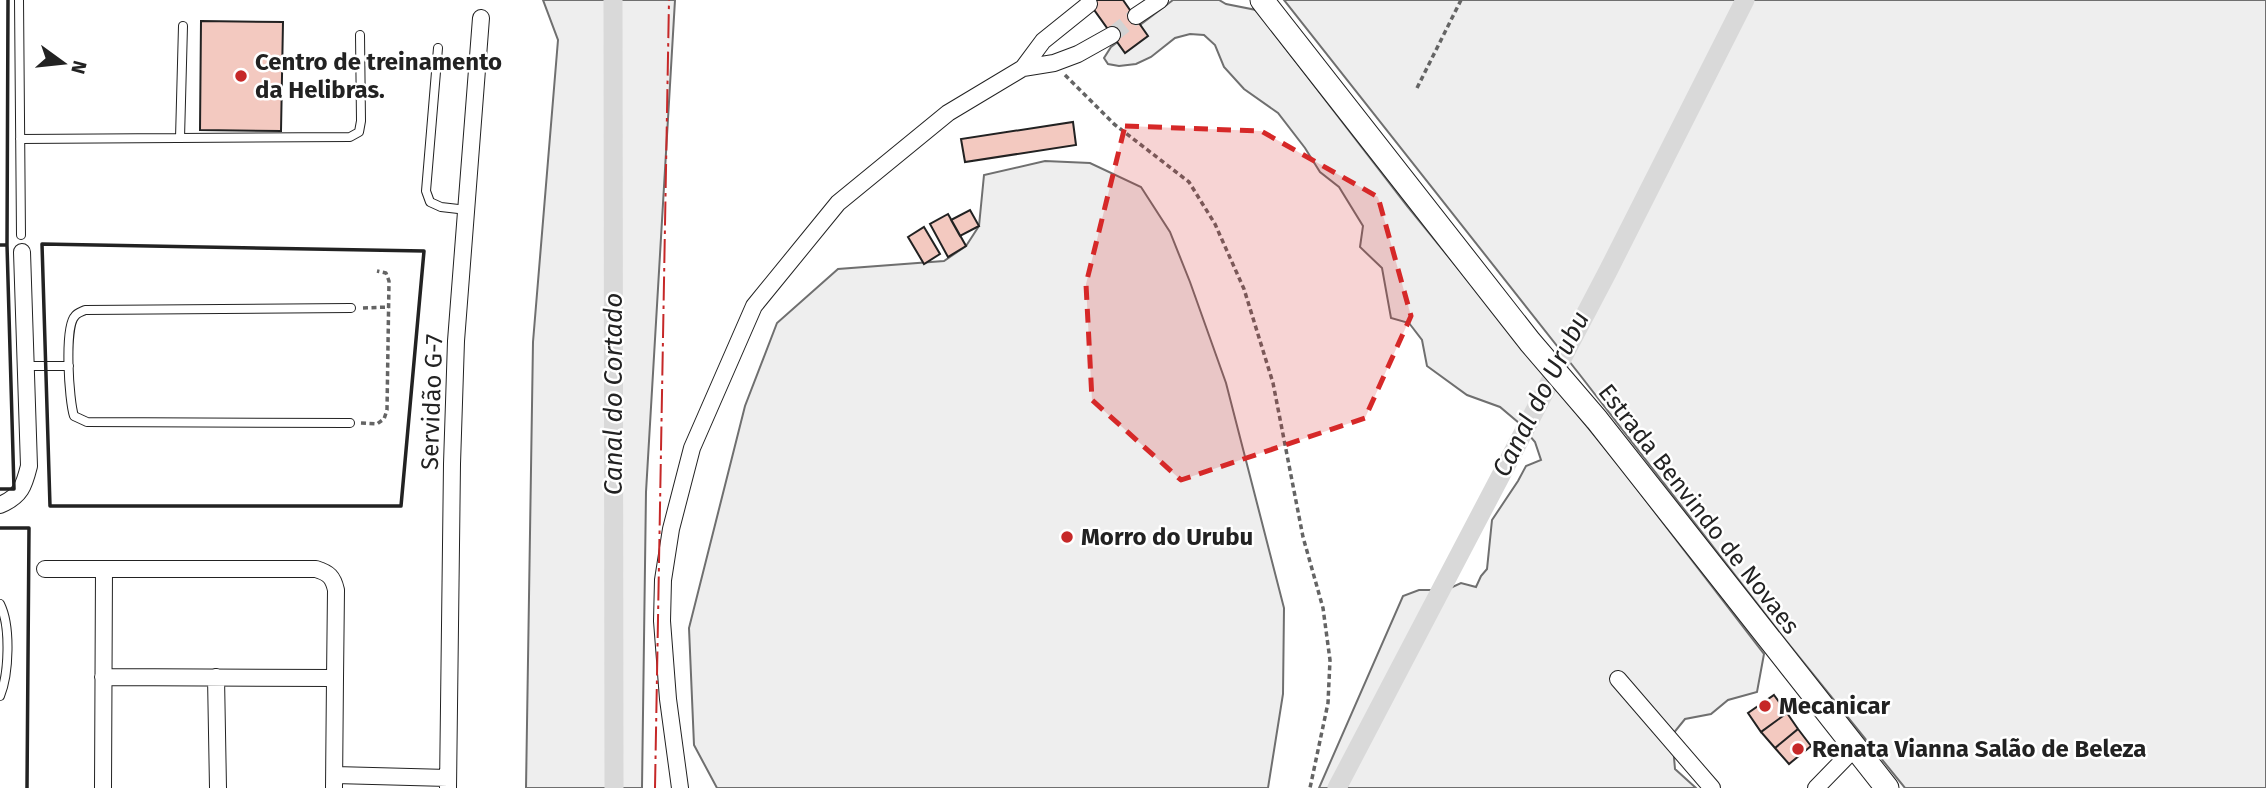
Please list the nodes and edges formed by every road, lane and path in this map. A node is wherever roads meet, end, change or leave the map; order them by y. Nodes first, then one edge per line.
1 (19, 0) edge
2 (1160, 0) edge
3 (1262, 0) edge
4 (1461, 0) edge
5 (1089, 4) dead end
6 (1136, 16) tunnel mouth
7 (481, 18) dead end
8 (183, 26) dead end
9 (360, 35) dead end
10 (1112, 35) tunnel mouth
11 (438, 48) dead end
12 (1054, 63) junction
13 (1023, 68) junction
14 (1417, 88) dead end
15 (180, 138) junction
16 (20, 139) junction
17 (467, 210) junction
18 (21, 235) dead end
19 (22, 252) dead end
20 (377, 271) dead end
21 (388, 307) junction
22 (351, 308) joint
23 (25, 366) junction
24 (69, 366) junction
25 (351, 423) joint
26 (0, 505) edge
27 (45, 569) dead end
28 (104, 569) junction
29 (0, 604) edge
30 (103, 677) junction
31 (216, 677) junction
32 (335, 678) junction
33 (1618, 679) dead end
34 (0, 696) edge
35 (1855, 748) junction
36 (335, 782) edge
37 (448, 783) edge
38 (103, 788) edge
39 (218, 788) edge
40 (680, 788) edge
41 (1310, 788) edge
42 (1712, 788) edge
43 (1816, 788) edge
44 (1886, 788) edge

1 - 16 lane
2 - 6 street
3 - 35 street, Estrada Benvindo de Novaes
4 - 14 path
5 - 13 street
7 - 17 street, Servidão G-7
8 - 15 lane
9 - 15 lane
10 - 12 street
11 - 17 lane
12 - 13 street
12 - 41 path
13 - 40 street
15 - 16 lane
16 - 18 lane
17 - 37 street, Servidão G-7
19 - 23 street
20 - 21 path
21 - 22 path
21 - 25 path
22 - 24 lane
23 - 24 lane
23 - 26 street
24 - 25 lane
27 - 28 street
28 - 30 street
28 - 32 street
29 - 34 lane
30 - 31 street
30 - 38 street
31 - 32 street
31 - 39 street
32 - 36 street
33 - 42 street
35 - 43 street
35 - 44 street, Estrada Benvindo de Novaes
36 - 37 street

